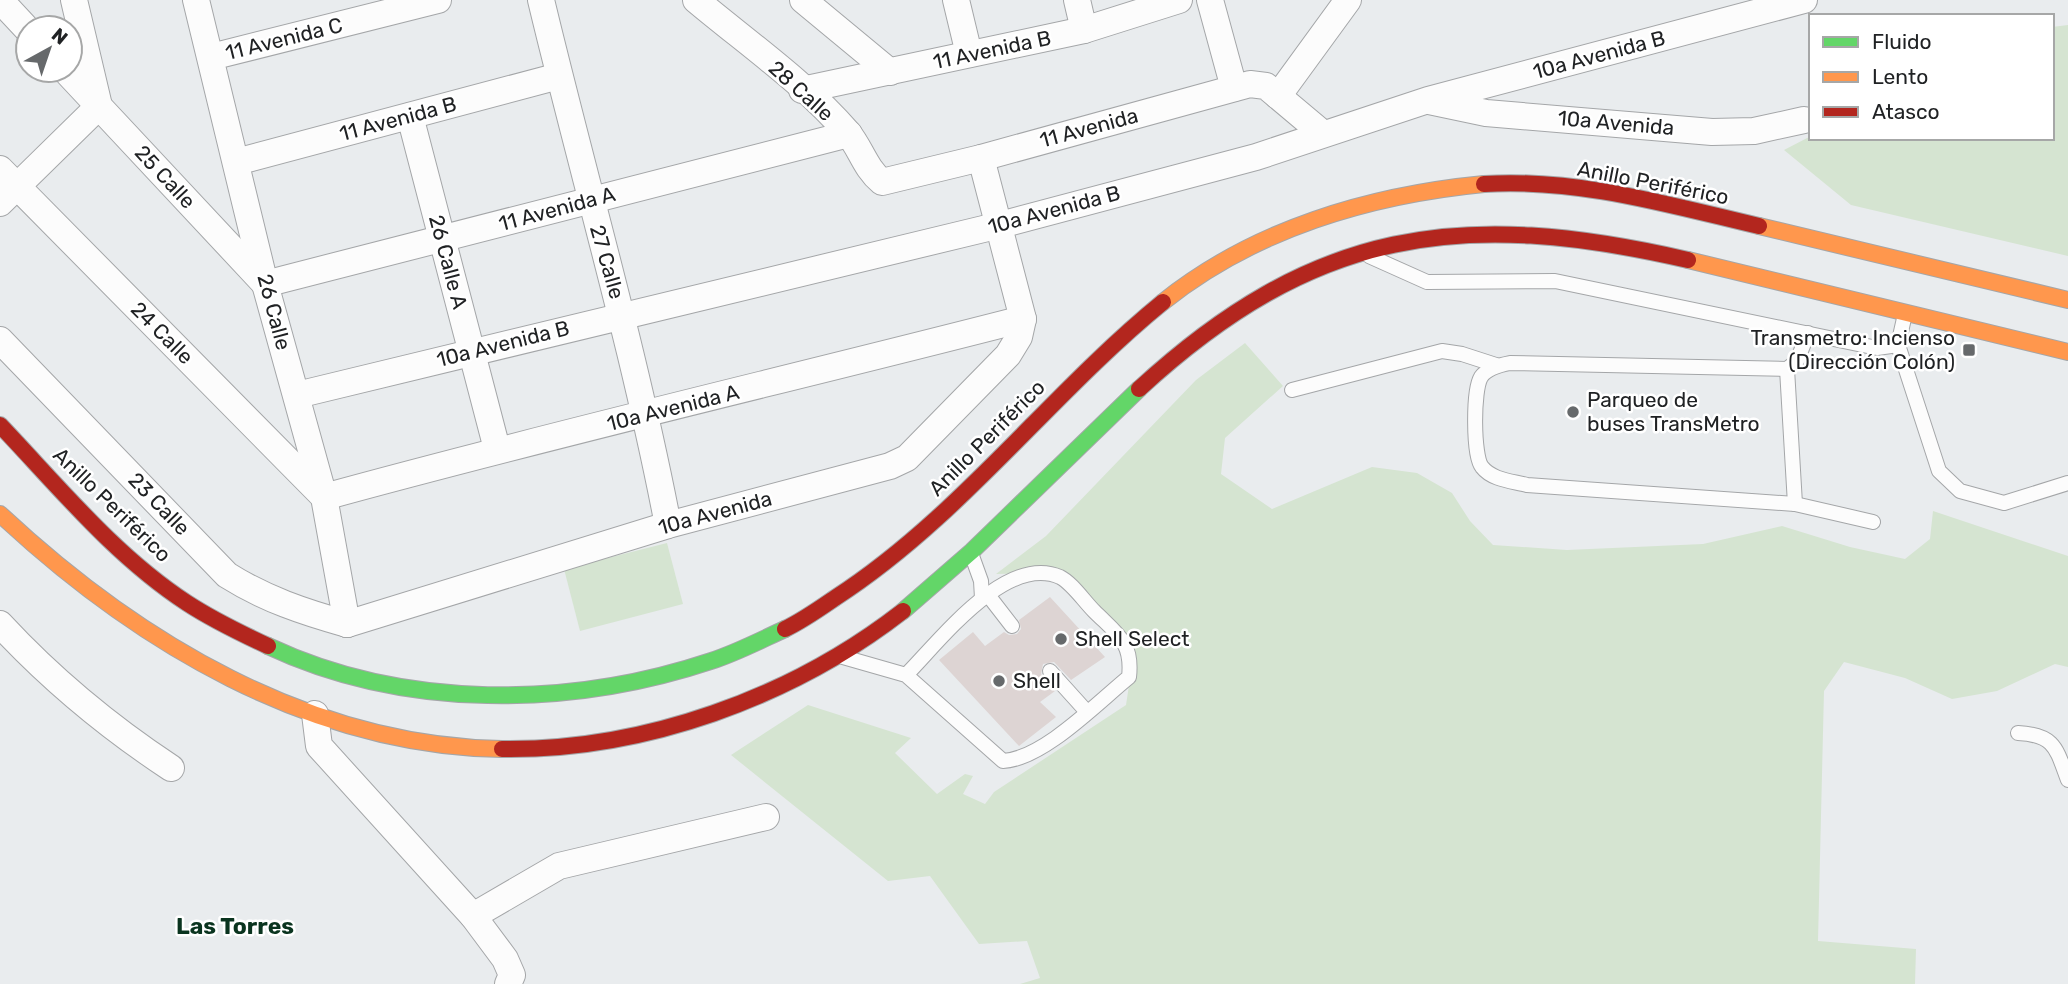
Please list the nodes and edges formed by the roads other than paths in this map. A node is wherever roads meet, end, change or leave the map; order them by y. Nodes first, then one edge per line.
1 (0, 0) edge
2 (74, 0) edge
3 (196, 0) edge
4 (438, 0) edge
5 (541, 0) edge
6 (696, 0) edge
7 (803, 0) edge
8 (956, 0) edge
9 (1077, 0) edge
10 (1179, 0) edge
11 (1210, 0) edge
12 (1348, 0) edge
13 (1804, 0) edge
14 (14, 15) edge
15 (1084, 30) junction
16 (969, 54) junction
17 (211, 57) junction
18 (890, 72) junction
19 (559, 76) junction
20 (78, 84) edge
21 (1234, 88) junction
22 (802, 90) junction
23 (1278, 96) junction
24 (1428, 100) junction
25 (99, 106) junction
26 (410, 116) junction
27 (1804, 120) dead end
28 (1322, 133) junction
29 (849, 134) junction
30 (981, 158) junction
31 (236, 162) junction
32 (896, 179) joint
33 (6, 186) edge
34 (589, 201) junction
35 (1000, 225) junction
36 (442, 239) junction
37 (1362, 253) junction
38 (265, 284) junction
39 (2068, 300) edge
40 (1905, 312) junction
41 (623, 314) junction
42 (1023, 319) junction
43 (1808, 333) junction
44 (0, 340) edge
45 (1898, 345) junction
46 (471, 352) junction
47 (2068, 352) edge
48 (1496, 365) junction
49 (1787, 369) junction
50 (1292, 390) dead end
51 (297, 395) junction
52 (647, 415) junction
53 (0, 425) edge
54 (497, 449) junction
55 (2068, 483) edge
56 (324, 497) junction
57 (1795, 504) junction
58 (0, 514) edge
59 (1873, 522) dead end
60 (668, 525) junction
61 (971, 553) junction
62 (985, 596) junction
63 (0, 624) edge
64 (347, 624) junction
65 (1012, 626) dead end
66 (838, 656) junction
67 (1050, 671) dead end
68 (906, 675) junction
69 (1087, 712) junction
70 (314, 715) junction
71 (2018, 733) dead end
72 (171, 768) dead end
73 (2068, 780) edge
74 (766, 817) dead end
75 (473, 916) junction
76 (508, 984) edge

1 - 14 street
2 - 25 street
3 - 17 street, 26 Calle
4 - 17 street, 11 Avenida C
5 - 19 street, 27 Calle
6 - 22 street, 28 Calle
7 - 18 street
8 - 16 street
9 - 15 street
10 - 15 street, 11 Avenida B
11 - 21 street
12 - 23 street
13 - 24 street, 10a Avenida B
15 - 16 street, 11 Avenida B
16 - 18 street, 11 Avenida B
17 - 31 street, 26 Calle
18 - 22 street, 11 Avenida B
19 - 26 street, 11 Avenida B
19 - 34 street, 27 Calle
20 - 25 street, 25 Calle
21 - 23 street, 11 Avenida
21 - 30 street, 11 Avenida
22 - 29 street, 28 Calle
23 - 28 street
24 - 27 street, 10a Avenida
24 - 28 street, 10a Avenida B
25 - 33 street
25 - 38 street, 25 Calle
26 - 31 street, 11 Avenida B
26 - 36 street, 26 Calle A
28 - 35 street, 10a Avenida B
29 - 32 street, 28 Calle
29 - 34 street, 11 Avenida A
30 - 32 street, 11 Avenida
30 - 35 street
31 - 38 street, 26 Calle
33 - 56 street, 24 Calle
34 - 36 street, 11 Avenida A
34 - 41 street, 27 Calle
35 - 41 street, 10a Avenida B
35 - 42 street
36 - 38 street, 11 Avenida A
36 - 46 street, 26 Calle A
37 - 40 highway
37 - 43 lane
37 - 61 highway
38 - 51 street, 26 Calle
39 - 53 highway, Anillo Periférico
40 - 45 lane
40 - 47 highway
41 - 46 street, 10a Avenida B
41 - 52 street, 27 Calle
42 - 52 street, 10a Avenida A
42 - 60 street, 10a Avenida
43 - 45 lane
43 - 49 lane
44 - 64 street, 23 Calle
45 - 55 lane
46 - 51 street, 10a Avenida B
46 - 54 street, 26 Calle A
48 - 49 lane
48 - 50 lane
48 - 57 lane
49 - 57 lane
51 - 56 street, 26 Calle
52 - 54 street, 10a Avenida A
52 - 60 street, 27 Calle
54 - 56 street, 10a Avenida A
56 - 64 street, 26 Calle
57 - 59 lane
58 - 70 highway
60 - 64 street, 10a Avenida
61 - 62 lane
61 - 66 highway
62 - 65 lane
62 - 68 lane
62 - 69 lane
63 - 72 street
66 - 68 lane
66 - 70 highway
67 - 69 lane
68 - 69 lane
70 - 75 street
71 - 73 lane
74 - 75 street
75 - 76 street

